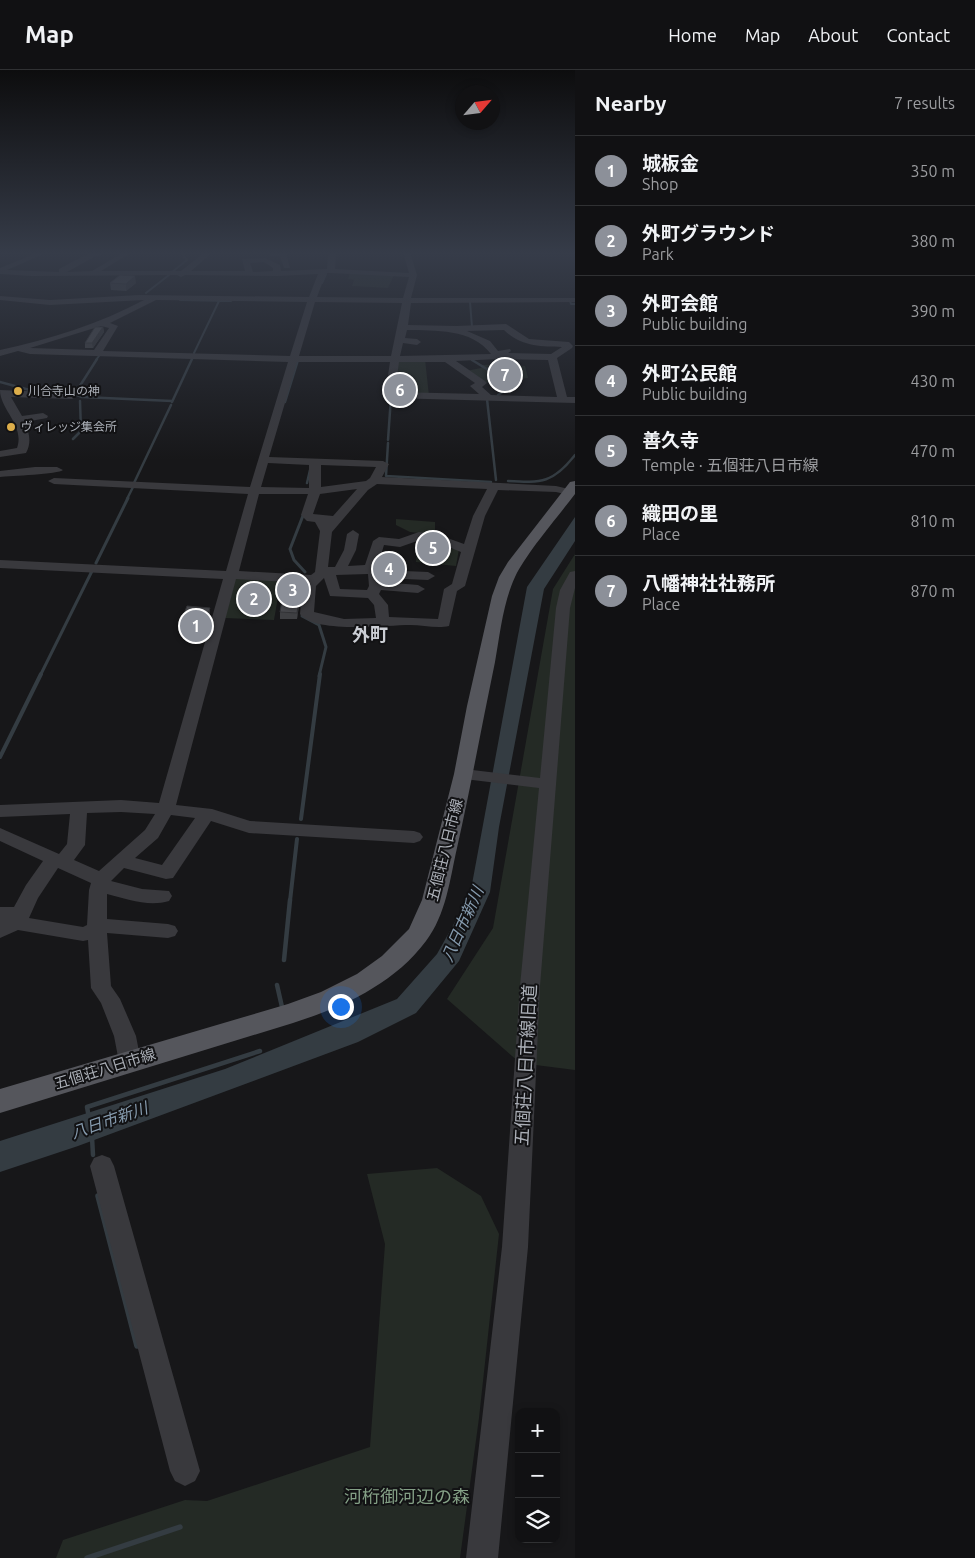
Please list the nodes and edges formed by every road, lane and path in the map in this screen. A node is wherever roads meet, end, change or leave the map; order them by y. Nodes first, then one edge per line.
1 (101, 321) edge
2 (108, 321) edge
3 (305, 321) edge
4 (404, 321) edge
5 (101, 324) junction
6 (403, 327) junction
7 (456, 330) junction
8 (400, 340) junction
9 (417, 342) dead end
10 (530, 343) junction
11 (19, 349) junction
12 (0, 352) edge
13 (97, 353) junction
14 (497, 355) junction
15 (575, 355) edge
16 (555, 356) junction
17 (395, 358) junction
18 (294, 359) junction
19 (447, 360) junction
20 (2, 393) edge
21 (72, 396) dead end
22 (489, 398) junction
23 (563, 400) junction
24 (575, 400) edge
25 (43, 416) dead end
26 (17, 420) junction
27 (34, 450) dead end
28 (22, 451) junction
29 (0, 454) edge
30 (263, 460) junction
31 (315, 462) junction
32 (0, 474) edge
33 (373, 482) junction
34 (494, 486) junction
35 (572, 488) edge
36 (255, 490) junction
37 (315, 491) junction
38 (336, 518) junction
39 (320, 519) junction
40 (326, 531) junction
41 (353, 534) dead end
42 (468, 550) junction
43 (0, 564) edge
44 (326, 573) junction
45 (232, 574) junction
46 (575, 575) edge
47 (428, 576) dead end
48 (373, 581) junction
49 (418, 589) dead end
50 (383, 622) junction
51 (470, 774) junction
52 (540, 783) junction
53 (79, 809) junction
54 (166, 809) junction
55 (0, 812) edge
56 (207, 814) junction
57 (0, 834) edge
58 (414, 837) dead end
59 (58, 861) junction
60 (120, 861) junction
61 (100, 882) junction
62 (162, 896) dead end
63 (0, 914) edge
64 (19, 918) junction
65 (97, 928) junction
66 (0, 931) edge
67 (168, 931) dead end
68 (130, 1062) junction
69 (0, 1101) edge
70 (102, 1166) dead end
71 (185, 1471) dead end
72 (482, 1558) edge

1 - 12 street
2 - 5 street
3 - 18 street
4 - 6 street
5 - 11 street
5 - 13 street
6 - 7 street
6 - 8 street
7 - 10 street
7 - 14 street
8 - 9 street
8 - 17 street
10 - 14 street
10 - 16 street
11 - 12 street
11 - 13 street
13 - 18 street
14 - 16 street
14 - 19 street
15 - 16 street
16 - 23 street
17 - 18 street
17 - 19 street
17 - 22 street
18 - 30 street
19 - 22 street
20 - 21 street
20 - 26 street
22 - 23 street
23 - 24 street
25 - 26 street
26 - 28 street
27 - 28 street
28 - 29 street
30 - 31 street
30 - 36 street
31 - 33 street
31 - 37 street
32 - 36 street
33 - 34 street
33 - 37 street
33 - 38 street
34 - 35 street
34 - 42 street
35 - 51 main road, 五個荘八日市線
36 - 37 street
36 - 45 street
37 - 39 street
38 - 39 street
38 - 40 street
39 - 40 street
40 - 44 street
41 - 44 street
42 - 48 street
42 - 50 street
43 - 45 street
44 - 45 street
44 - 48 street
44 - 48 street
44 - 50 street
45 - 54 street
46 - 52 street, 五個荘八日市線旧道
47 - 48 street
48 - 49 street
48 - 50 street
51 - 52 street
51 - 68 main road, 五個荘八日市線
52 - 72 street, 五個荘八日市線旧道
53 - 54 street
53 - 55 street
53 - 59 street
54 - 56 street
54 - 60 street
56 - 58 street
56 - 60 street
57 - 59 street
59 - 61 street
59 - 64 street
60 - 61 street
61 - 62 street
61 - 65 street
63 - 64 street
64 - 65 street
64 - 66 street
65 - 67 street
65 - 68 street
68 - 69 main road, 五個荘八日市線
70 - 71 street

